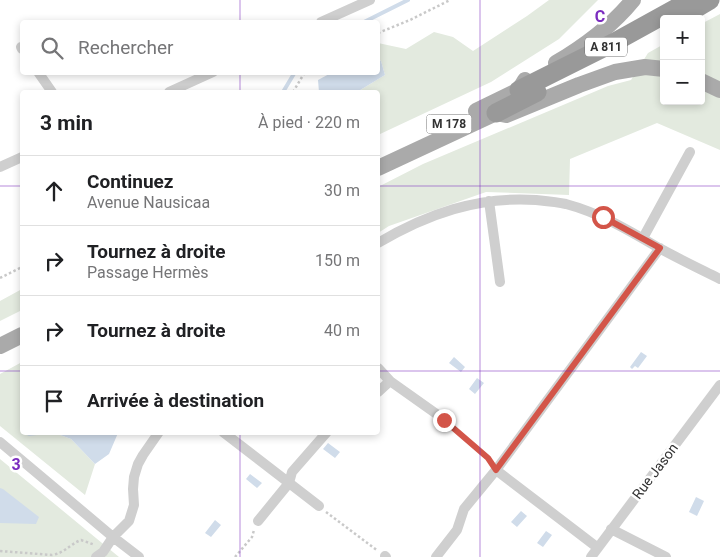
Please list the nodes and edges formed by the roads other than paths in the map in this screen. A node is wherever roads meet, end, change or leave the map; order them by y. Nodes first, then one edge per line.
1 (370, 0) edge
2 (632, 0) edge
3 (691, 0) edge
4 (710, 0) edge
5 (684, 15) edge
6 (325, 20) edge
7 (660, 28) edge
8 (660, 69) edge
9 (40, 75) edge
10 (206, 75) edge
11 (705, 83) edge
12 (51, 90) edge
13 (173, 90) edge
14 (519, 90) junction
15 (720, 90) edge
16 (496, 113) junction
17 (690, 152) dead end
18 (380, 155) edge
19 (20, 158) edge
20 (380, 167) edge
21 (0, 168) edge
22 (489, 201) junction
23 (643, 238) junction
24 (380, 242) edge
25 (660, 248) junction
26 (720, 279) edge
27 (500, 282) dead end
28 (20, 336) edge
29 (0, 346) edge
30 (380, 370) edge
31 (390, 381) junction
32 (720, 385) edge
33 (380, 390) edge
34 (444, 420) road end
35 (157, 435) edge
36 (227, 435) edge
37 (324, 435) edge
38 (0, 442) edge
39 (496, 470) junction
40 (289, 482) junction
41 (319, 506) road end
42 (258, 521) road end
43 (611, 529) junction
44 (113, 537) junction
45 (598, 548) junction
46 (99, 554) edge
47 (139, 557) edge
48 (436, 557) edge
49 (592, 557) edge
50 (666, 557) edge

1 - 6 street
2 - 14 main road
3 - 14 highway, A 811
4 - 5 highway
7 - 16 highway, A 811
8 - 16 main road
9 - 12 street
10 - 13 street
11 - 15 main road
14 - 18 main road, M 178
16 - 20 main road, M 178
17 - 23 street
19 - 21 street
22 - 23 street
22 - 24 street
22 - 27 street
23 - 25 street
25 - 26 street
25 - 39 street
28 - 29 main road
30 - 31 street
31 - 33 street
31 - 34 street
32 - 43 street, Rue Jason
35 - 44 street
36 - 40 street
37 - 40 street
38 - 44 street
39 - 45 street
39 - 48 street
40 - 41 street
40 - 42 street
43 - 45 street, Rue Jason
43 - 50 street
44 - 46 street
44 - 47 street
45 - 49 street, Rue Jason

